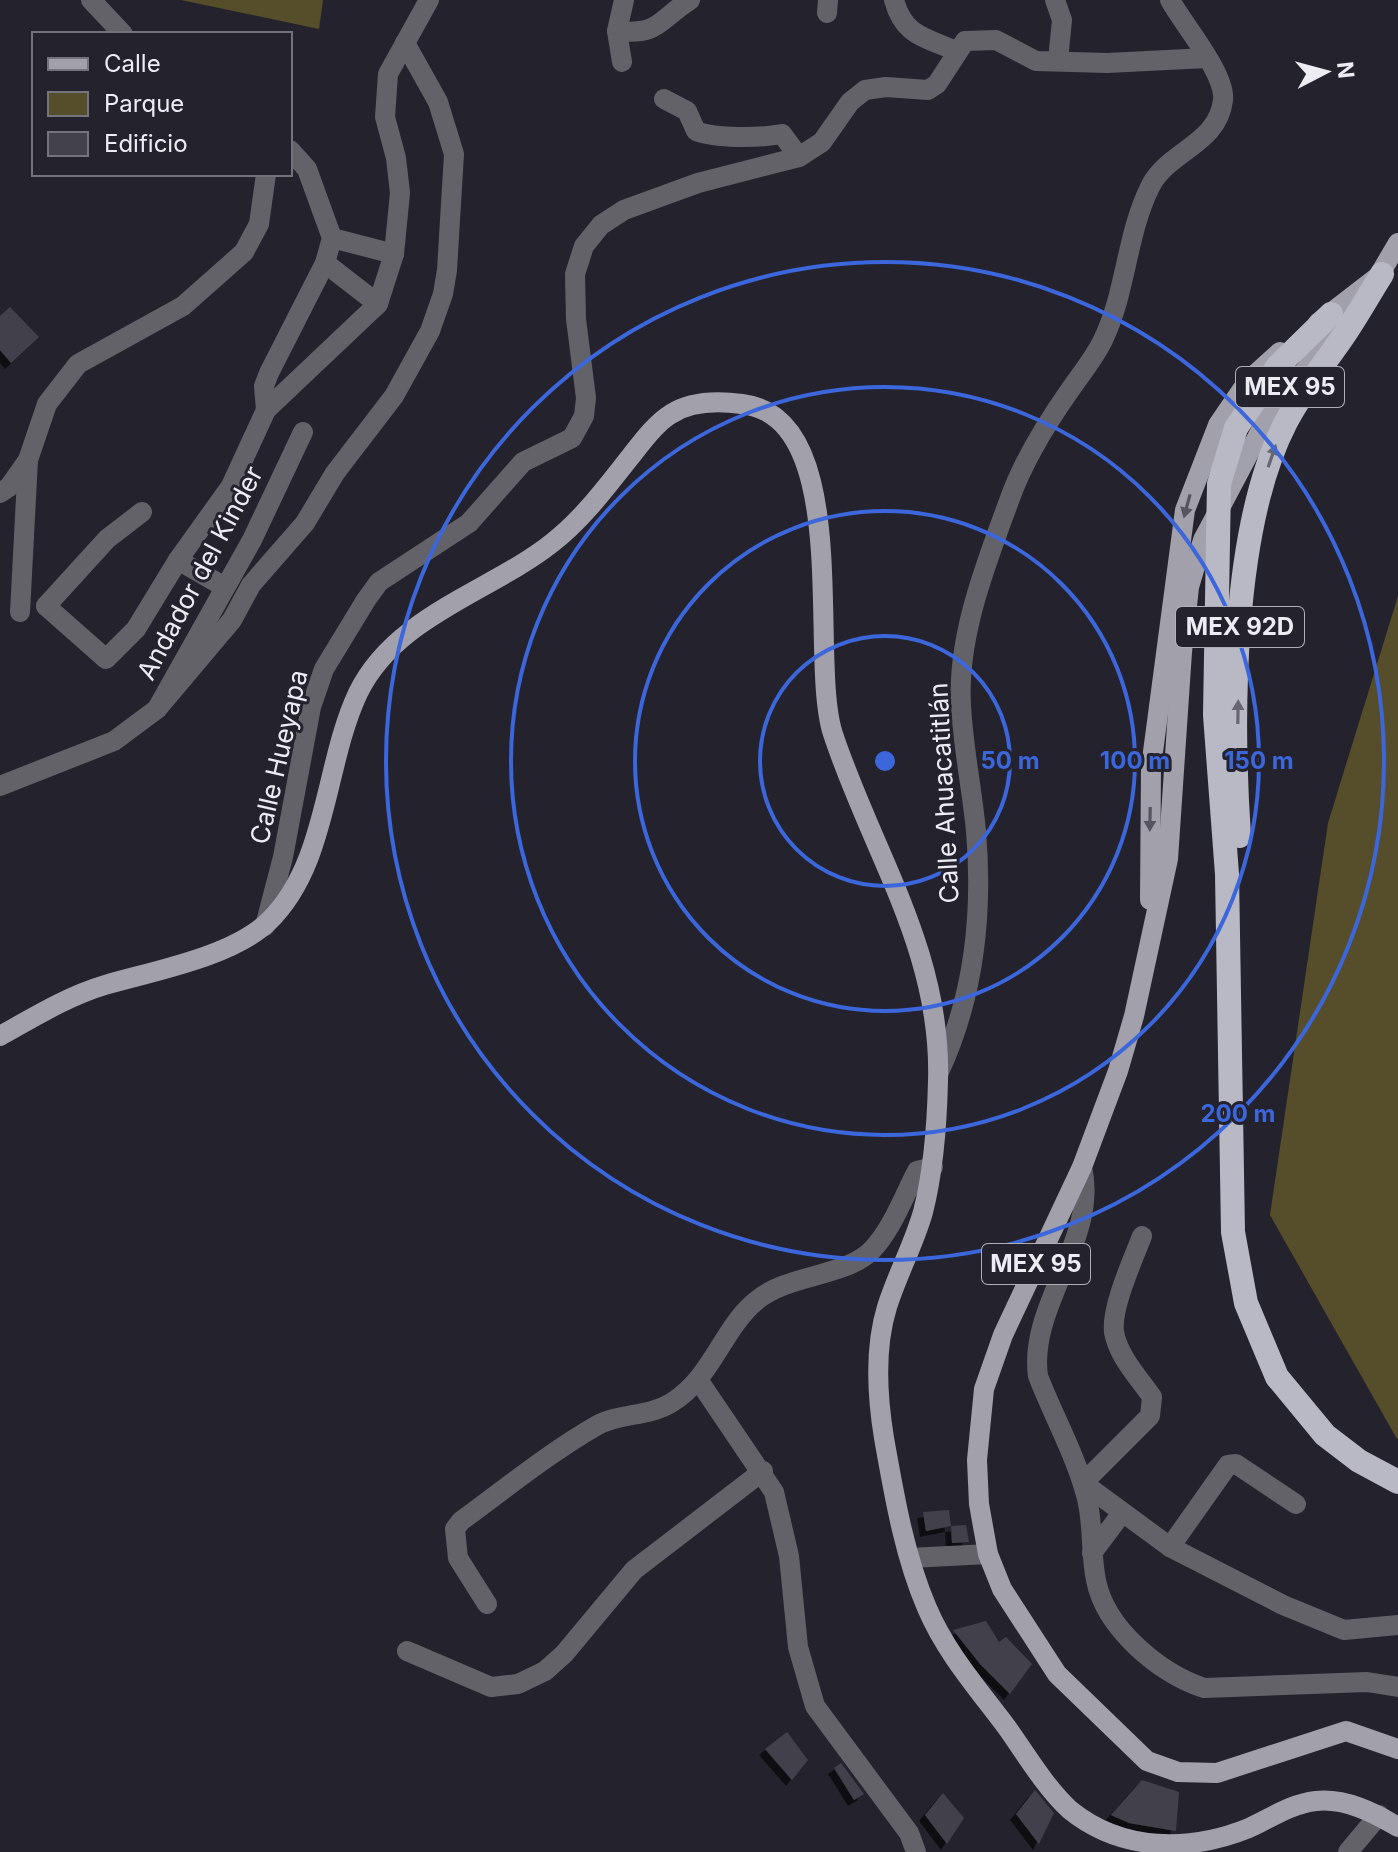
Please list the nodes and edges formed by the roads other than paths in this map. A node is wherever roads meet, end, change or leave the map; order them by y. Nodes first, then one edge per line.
1 (91, 0) edge
2 (429, 0) edge
3 (624, 0) edge
4 (894, 0) edge
5 (1055, 0) edge
6 (1170, 0) edge
7 (679, 3) edge
8 (617, 31) junction
9 (121, 32) edge
10 (405, 43) junction
11 (956, 51) junction
12 (1207, 58) junction
13 (1058, 60) junction
14 (622, 62) dead end
15 (664, 99) dead end
16 (292, 152) edge
17 (799, 157) junction
18 (266, 176) edge
19 (332, 238) junction
20 (1398, 243) edge
21 (394, 254) junction
22 (325, 263) junction
23 (1382, 274) junction
24 (378, 304) junction
25 (1331, 314) junction
26 (266, 410) junction
27 (303, 432) dead end
28 (28, 460) junction
29 (0, 493) edge
30 (142, 512) dead end
31 (1219, 512) junction
32 (178, 560) junction
33 (223, 586) junction
34 (46, 606) junction
35 (10, 615) edge
36 (157, 709) junction
37 (0, 786) edge
38 (265, 926) junction
39 (1149, 945) junction
40 (1231, 1013) junction
41 (0, 1036) edge
42 (939, 1072) junction
43 (933, 1167) junction
44 (1082, 1167) junction
45 (1142, 1236) dead end
46 (699, 1381) junction
47 (763, 1471) junction
48 (1398, 1482) edge
49 (1083, 1483) junction
50 (1296, 1504) dead end
51 (1122, 1513) junction
52 (1170, 1547) junction
53 (1092, 1553) junction
54 (988, 1554) junction
55 (910, 1558) junction
56 (487, 1604) dead end
57 (1398, 1625) edge
58 (407, 1651) dead end
59 (1398, 1687) edge
60 (1398, 1749) edge
61 (1379, 1815) junction
62 (1398, 1827) edge
63 (916, 1852) edge
64 (1348, 1852) edge

1 - 9 street
2 - 10 street
3 - 8 street
4 - 11 street
5 - 13 street
6 - 12 street
7 - 8 street
8 - 14 street
10 - 21 street
10 - 36 street
11 - 13 street
11 - 17 street
12 - 13 street
12 - 42 street, Calle Ahuacatitlán
15 - 17 street
16 - 19 street
17 - 38 street, Calle Hueyapa
18 - 28 street
19 - 21 street
19 - 22 street
20 - 23 main road, MEX 95
21 - 24 street
22 - 24 street
22 - 26 street
23 - 25 main road, MEX 95
23 - 31 main road, MEX 95
40 -> 23 highway, MEX 92D
24 - 26 street
25 - 31 highway, MEX 92D
25 -> 39 main road, MEX 95
26 - 32 street
27 - 33 street, Andador del Kinder
28 - 29 street
28 - 35 street
30 - 34 street
31 - 39 main road, MEX 95
31 - 40 highway, MEX 92D
32 - 33 street
32 - 34 street
33 - 36 street, Andador del Kinder
34 - 35 street
36 - 37 street, Andador del Kinder
38 - 41 main road
38 - 42 main road
39 - 44 main road, MEX 95
40 - 48 highway, MEX 92D
42 - 43 main road
43 - 46 street
43 - 55 main road
44 - 49 street
44 - 54 main road, MEX 95
45 - 49 street
46 - 47 street
46 - 56 street
47 - 58 street
47 - 63 street
49 - 51 street
49 - 53 street
50 - 52 street
51 - 52 street
51 - 53 street
52 - 57 street
53 - 59 street
54 - 55 street
54 - 60 main road, MEX 95
55 - 61 main road
61 - 62 main road
61 - 64 street

